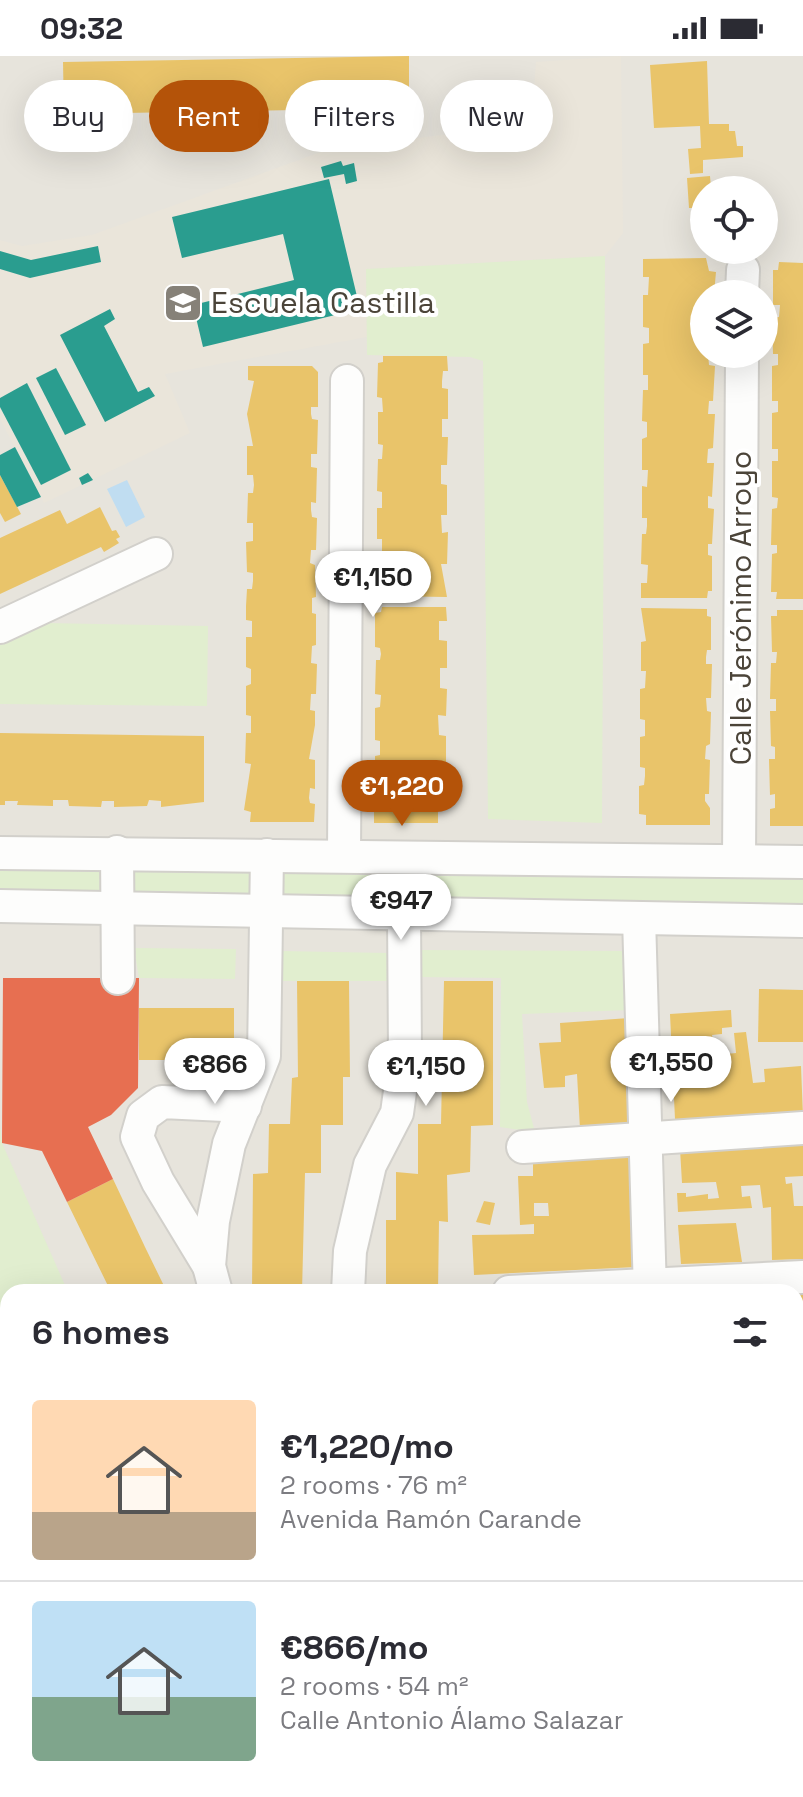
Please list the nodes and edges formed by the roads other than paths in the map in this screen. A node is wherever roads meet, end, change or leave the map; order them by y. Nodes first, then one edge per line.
1 (742, 368) edge
2 (347, 381) dead end
3 (156, 554) dead end
4 (0, 627) edge
5 (117, 852) junction
6 (0, 853) edge
7 (267, 855) junction
8 (344, 855) junction
9 (739, 861) junction
10 (803, 862) edge
11 (0, 906) edge
12 (116, 908) junction
13 (266, 911) junction
14 (404, 914) junction
15 (639, 918) junction
16 (803, 921) edge
17 (118, 978) dead end
18 (245, 1106) junction
19 (803, 1128) edge
20 (644, 1139) junction
21 (523, 1147) dead end
22 (803, 1277) edge
23 (212, 1279) edge
24 (348, 1284) edge
25 (650, 1284) edge
26 (706, 1284) edge

1 - 9 street, Calle Jerónimo Arroyo
2 - 8 street
3 - 4 street
5 - 6 street
5 - 7 street
5 - 12 street
7 - 8 street
7 - 13 street
8 - 9 street
9 - 10 street
11 - 12 street
12 - 13 street
12 - 17 street
13 - 14 street
13 - 18 street
14 - 15 street
14 - 24 street
15 - 16 street
15 - 20 street
18 - 23 street
18 - 23 street
19 - 20 street
20 - 21 street
20 - 25 street
22 - 26 street

